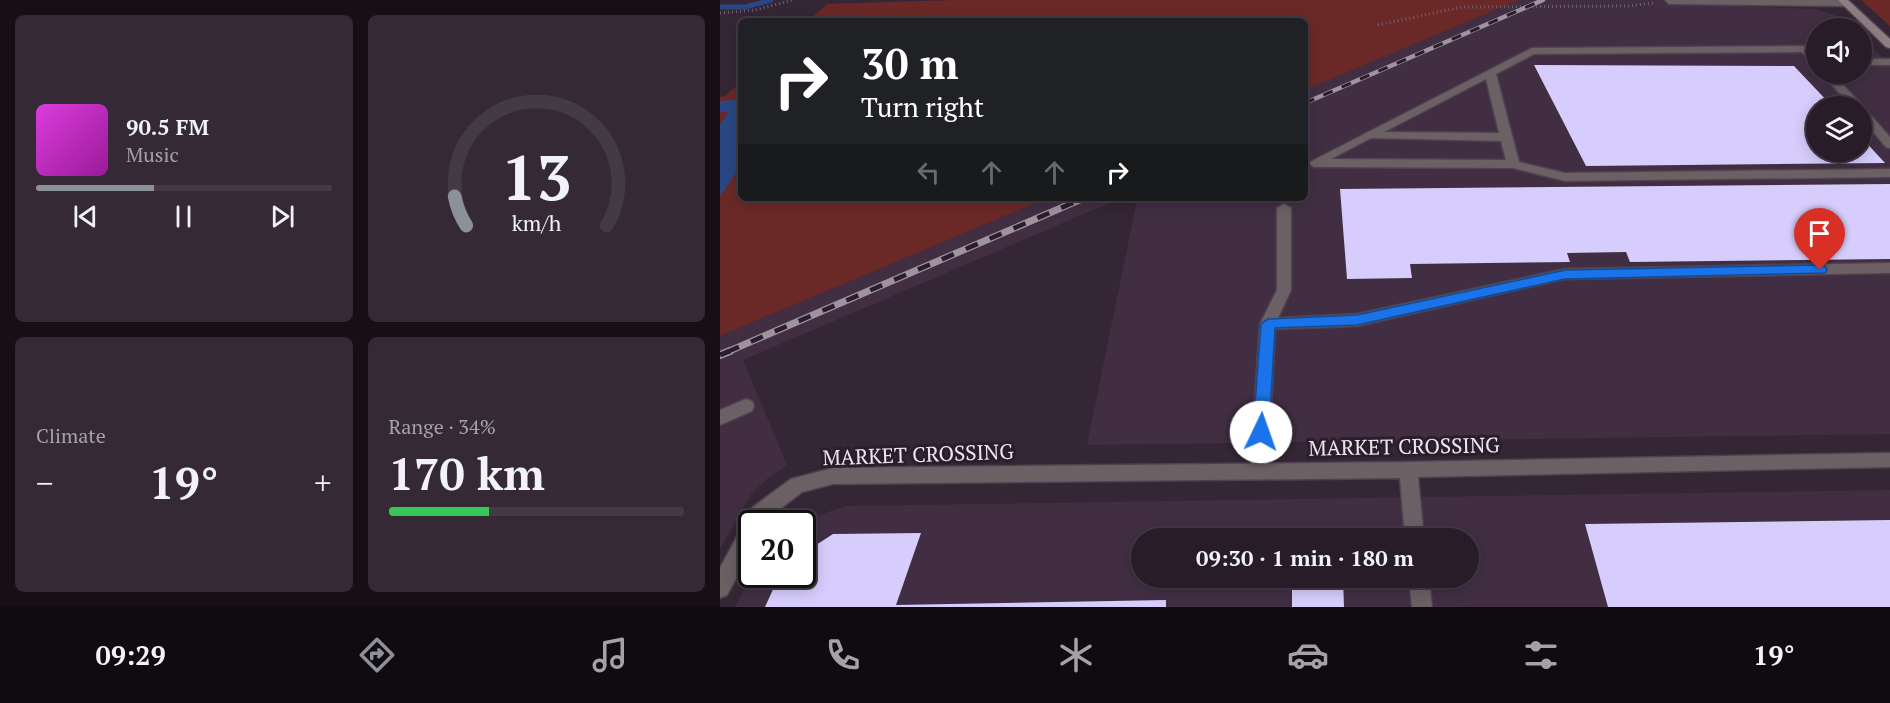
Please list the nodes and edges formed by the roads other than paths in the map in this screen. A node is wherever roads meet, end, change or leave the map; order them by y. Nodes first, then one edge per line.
1 (1669, 1) edge
2 (1845, 1) edge
3 (1890, 45) edge
4 (1806, 49) edge
5 (1872, 62) edge
6 (1890, 62) edge
7 (1490, 72) junction
8 (1836, 84) edge
9 (1848, 96) edge
10 (1872, 123) edge
11 (1368, 135) junction
12 (1507, 137) junction
13 (1890, 144) edge
14 (1513, 164) junction
15 (1890, 173) edge
16 (1284, 208) dead end
17 (1890, 268) edge
18 (1268, 324) junction
19 (746, 406) dead end
20 (720, 418) edge
21 (1890, 460) edge
22 (1408, 470) junction
23 (1259, 472) junction
24 (764, 510) edge
25 (1414, 528) edge
26 (738, 555) edge
27 (720, 588) edge
28 (1420, 588) edge
29 (1422, 607) edge

1 - 2 street
2 - 3 street
4 - 7 street
5 - 6 street
7 - 11 street
7 - 12 street
8 - 9 street
10 - 13 street
11 - 12 street
11 - 14 street
12 - 14 street
14 - 15 street
16 - 18 street
17 - 18 street
18 - 23 street
19 - 20 street
21 - 22 street, MARKET CROSSING
22 - 23 street, MARKET CROSSING
22 - 25 street
23 - 24 street, MARKET CROSSING
26 - 27 street
28 - 29 street

